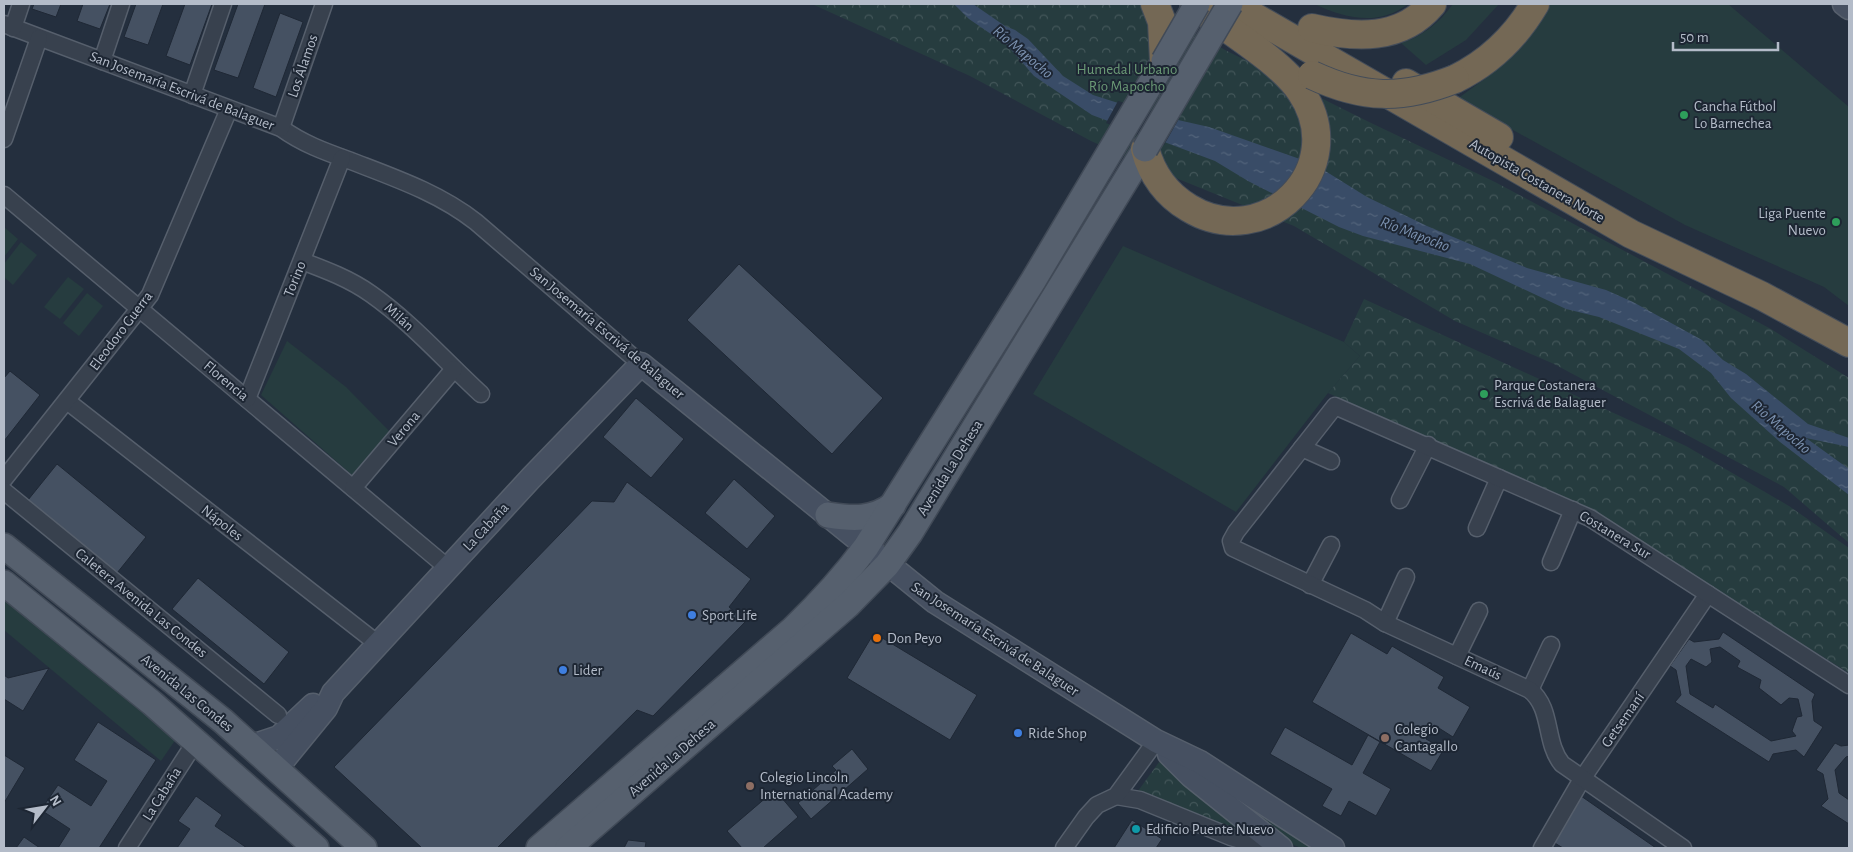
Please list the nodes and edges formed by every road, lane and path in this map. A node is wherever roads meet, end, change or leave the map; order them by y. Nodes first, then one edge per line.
1 (21, 4) edge
2 (121, 4) edge
3 (223, 4) edge
4 (324, 4) edge
5 (1155, 4) edge
6 (1197, 4) edge
7 (1231, 4) edge
8 (1269, 4) edge
9 (1432, 4) edge
10 (1535, 4) edge
11 (1844, 4) edge
12 (1849, 8) edge
13 (8, 26) edge
14 (1312, 28) junction
15 (39, 38) junction
16 (102, 61) junction
17 (1164, 61) junction
18 (1306, 83) junction
19 (192, 95) junction
20 (229, 108) junction
21 (281, 128) junction
22 (4, 139) edge
23 (1145, 149) junction
24 (342, 158) junction
25 (4, 195) edge
26 (302, 261) junction
27 (142, 309) junction
28 (1849, 322) edge
29 (1849, 343) edge
30 (641, 364) junction
31 (454, 369) junction
32 (481, 394) dead end
33 (247, 399) junction
34 (67, 401) junction
35 (1428, 445) junction
36 (1302, 448) junction
37 (1331, 461) dead end
38 (1499, 478) junction
39 (4, 479) edge
40 (353, 488) junction
41 (4, 492) edge
42 (1400, 500) dead end
43 (893, 505) junction
44 (1573, 510) junction
45 (828, 515) junction
46 (1477, 528) dead end
47 (1331, 545) dead end
48 (4, 546) edge
49 (866, 548) junction
50 (1551, 562) dead end
51 (887, 565) junction
52 (448, 568) junction
53 (1406, 577) dead end
54 (4, 583) edge
55 (1310, 585) junction
56 (1708, 594) junction
57 (1478, 611) dead end
58 (1385, 623) junction
59 (378, 644) junction
60 (1551, 645) dead end
61 (1457, 656) junction
62 (1849, 685) edge
63 (1530, 690) junction
64 (333, 693) junction
65 (278, 715) dead end
66 (196, 741) junction
67 (1156, 742) junction
68 (252, 746) junction
69 (218, 760) junction
70 (277, 768) junction
71 (1582, 780) junction
72 (1116, 796) junction
73 (1548, 846) edge
74 (128, 848) edge
75 (316, 848) edge
76 (364, 848) edge
77 (539, 848) edge
78 (568, 848) edge
79 (1064, 848) edge
80 (1266, 848) edge
81 (1281, 848) edge
82 (1333, 848) edge
83 (1683, 848) edge

1 - 13 street
2 - 16 street
3 - 19 street
4 - 21 street, Los Álamos
5 - 17 highway
6 - 17 main road, Avenida La Dehesa, bridge
6 - 18 highway
7 - 23 main road, Avenida La Dehesa, bridge
7 - 29 highway, Autopista Costanera Norte
8 - 14 highway, Autopista Costanera Norte
9 - 14 highway
10 - 18 highway, bridge
11 - 12 street
13 - 15 street, San Josemaría Escrivá de Balaguer
14 - 28 highway, Autopista Costanera Norte
15 - 16 street, San Josemaría Escrivá de Balaguer
15 - 22 street
16 - 19 street, San Josemaría Escrivá de Balaguer
17 - 43 main road, Avenida La Dehesa
18 - 23 highway
19 - 20 street, San Josemaría Escrivá de Balaguer
20 - 21 street, San Josemaría Escrivá de Balaguer
20 - 27 street, Eleodoro Guerra
21 - 24 street, San Josemaría Escrivá de Balaguer
23 - 51 main road, Avenida La Dehesa
24 - 26 street, Torino
24 - 30 street, San Josemaría Escrivá de Balaguer
25 - 27 street, Florencia
26 - 31 street, Milán
26 - 33 street, Torino
27 - 33 street, Florencia
27 - 34 street, Eleodoro Guerra
30 - 45 street, San Josemaría Escrivá de Balaguer
30 - 52 street, La Cabaña
31 - 32 street, Milán
31 - 40 street, Verona
33 - 40 street, Florencia
34 - 39 street, Eleodoro Guerra
34 - 59 street, Nápoles
35 - 36 street, Costanera Sur
35 - 38 street, Costanera Sur
35 - 42 street
36 - 37 street
36 - 55 street, Emaús
38 - 44 street, Costanera Sur
38 - 46 street
40 - 52 street, Florencia
41 - 65 street, Caletera Avenida Las Condes
43 - 45 main road
43 - 49 main road, Avenida La Dehesa
44 - 50 street
44 - 56 street, Costanera Sur
45 - 49 street, San Josemaría Escrivá de Balaguer
47 - 55 street
48 - 68 main road, Avenida Las Condes
49 - 51 street, San Josemaría Escrivá de Balaguer
49 - 77 main road, Avenida La Dehesa
51 - 67 street, San Josemaría Escrivá de Balaguer
51 - 78 main road, Avenida La Dehesa
52 - 59 street, La Cabaña
53 - 58 street
54 - 66 main road, Avenida Las Condes
55 - 58 street, Emaús
56 - 62 street, Costanera Sur
56 - 71 street, Getsemaní
57 - 61 street
58 - 61 street, Emaús
59 - 64 street, La Cabaña
60 - 63 street
61 - 63 street, Emaús
63 - 71 street, Emaús
64 - 68 street, La Cabaña
64 - 70 street, La Cabaña
66 - 69 main road, Avenida Las Condes
66 - 74 street, La Cabaña
67 - 72 street
67 - 81 street, San Josemaría Escrivá de Balaguer
67 - 82 street, San Josemaría Escrivá de Balaguer
68 - 70 main road, Avenida Las Condes
69 - 70 main road
69 - 75 main road, Avenida Las Condes
70 - 76 main road, Avenida Las Condes
71 - 73 street, Getsemaní
71 - 83 street, Emaús
72 - 79 street
72 - 80 street

